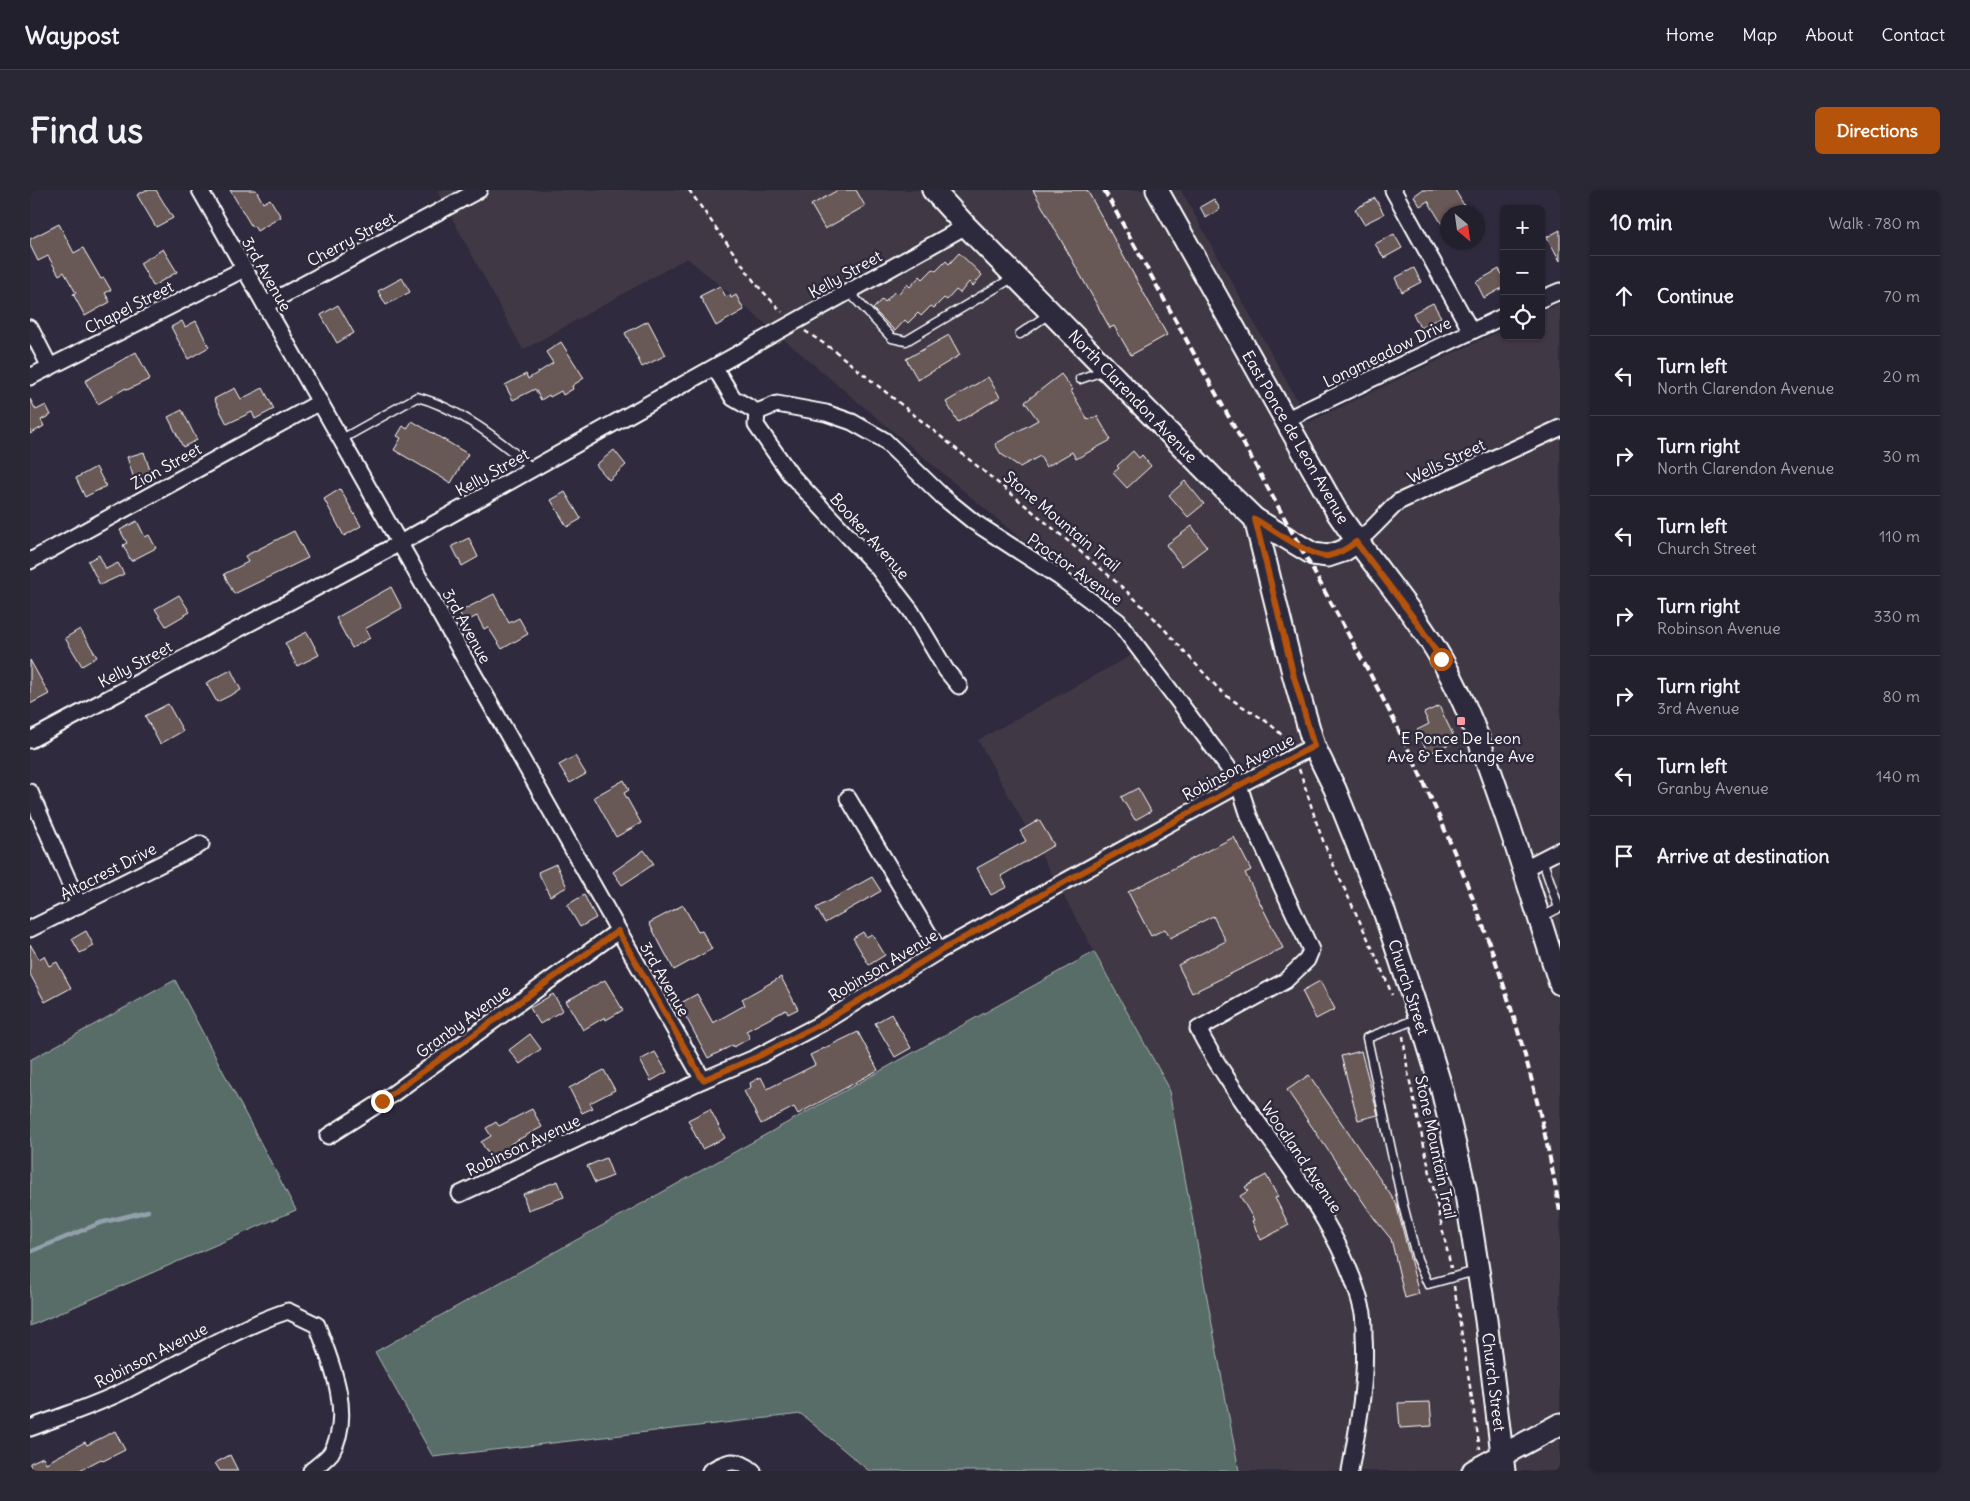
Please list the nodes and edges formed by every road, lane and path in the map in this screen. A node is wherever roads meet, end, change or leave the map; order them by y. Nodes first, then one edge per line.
1 (200, 190) edge
2 (480, 190) edge
3 (689, 190) edge
4 (933, 190) edge
5 (1157, 190) edge
6 (1393, 190) edge
7 (966, 226) junction
8 (244, 269) junction
9 (1015, 276) junction
10 (1560, 290) edge
11 (849, 292) junction
12 (1545, 297) edge
13 (265, 305) junction
14 (1051, 313) junction
15 (787, 318) dead end
16 (1500, 318) edge
17 (30, 328) edge
18 (802, 329) dead end
19 (1471, 331) junction
20 (1020, 334) dead end
21 (50, 367) junction
22 (715, 368) junction
23 (1106, 369) junction
24 (30, 377) edge
25 (1080, 379) dead end
26 (320, 402) junction
27 (757, 412) junction
28 (1285, 420) junction
29 (1560, 428) edge
30 (342, 440) junction
31 (533, 469) junction
32 (1255, 519) junction
33 (1356, 542) junction
34 (400, 543) junction
35 (30, 561) edge
36 (959, 686) dead end
37 (30, 740) edge
38 (1314, 746) junction
39 (1290, 748) dead end
40 (1297, 765) dead end
41 (1238, 786) junction
42 (30, 792) edge
43 (848, 798) dead end
44 (201, 844) dead end
45 (1560, 850) edge
46 (1534, 864) junction
47 (79, 905) junction
48 (30, 930) edge
49 (618, 931) junction
50 (940, 951) junction
51 (1307, 960) joint
52 (1560, 984) edge
53 (1394, 1002) dead end
54 (1420, 1018) junction
55 (1402, 1031) dead end
56 (703, 1080) junction
57 (328, 1136) dead end
58 (460, 1194) dead end
59 (1450, 1267) dead end
60 (1478, 1270) junction
61 (1454, 1288) dead end
62 (1560, 1424) edge
63 (30, 1428) edge
64 (1480, 1450) dead end
65 (1503, 1463) edge
66 (311, 1471) edge
67 (710, 1471) edge
68 (753, 1471) edge
69 (1350, 1471) edge
70 (1473, 1471) edge

1 - 8 street, 3rd Avenue
2 - 13 street, Cherry Street
3 - 15 path
4 - 7 street, North Clarendon Avenue
5 - 28 street, East Ponce de Leon Avenue
6 - 19 street
7 - 9 street, North Clarendon Avenue
7 - 11 street, Kelly Street
8 - 13 street, 3rd Avenue
8 - 21 street, Chapel Street
9 - 11 lane
9 - 14 street, North Clarendon Avenue
10 - 12 street
11 - 22 street, Kelly Street
13 - 26 street, 3rd Avenue
14 - 20 lane
14 - 23 street, North Clarendon Avenue
16 - 19 street, Longmeadow Drive
17 - 21 street
18 - 39 path, Stone Mountain Trail
19 - 28 street, Longmeadow Drive
21 - 24 street, Chapel Street
22 - 27 street
22 - 31 street, Kelly Street
23 - 25 lane
23 - 32 street, North Clarendon Avenue
26 - 30 street, 3rd Avenue
26 - 35 street, Zion Street
27 - 36 street, Booker Avenue
27 - 41 street, Proctor Avenue
28 - 33 street, East Ponce de Leon Avenue
29 - 33 street, Wells Street
30 - 31 lane
30 - 34 street, 3rd Avenue
31 - 34 street, Kelly Street
32 - 33 street, North Clarendon Avenue
32 - 38 street, Church Street
33 - 46 street, East Ponce de Leon Avenue
34 - 37 street, Kelly Street
34 - 49 street, 3rd Avenue
38 - 41 street, Robinson Avenue
38 - 54 street, Church Street
40 - 53 path
41 - 50 street, Robinson Avenue
41 - 51 street, Proctor Avenue
42 - 47 street
43 - 50 street
44 - 47 street, Altacrest Drive
45 - 46 street
46 - 52 street, East Ponce de Leon Avenue
47 - 48 street, Altacrest Drive
49 - 56 street, 3rd Avenue
49 - 57 street, Granby Avenue
50 - 56 street, Robinson Avenue
51 - 69 street, Woodland Avenue
54 - 60 street, Church Street
54 - 60 lane
55 - 59 path, Stone Mountain Trail
56 - 58 street, Robinson Avenue
60 - 65 street, Church Street
61 - 64 path
62 - 65 street
63 - 66 street, Robinson Avenue
65 - 70 street
67 - 68 street

